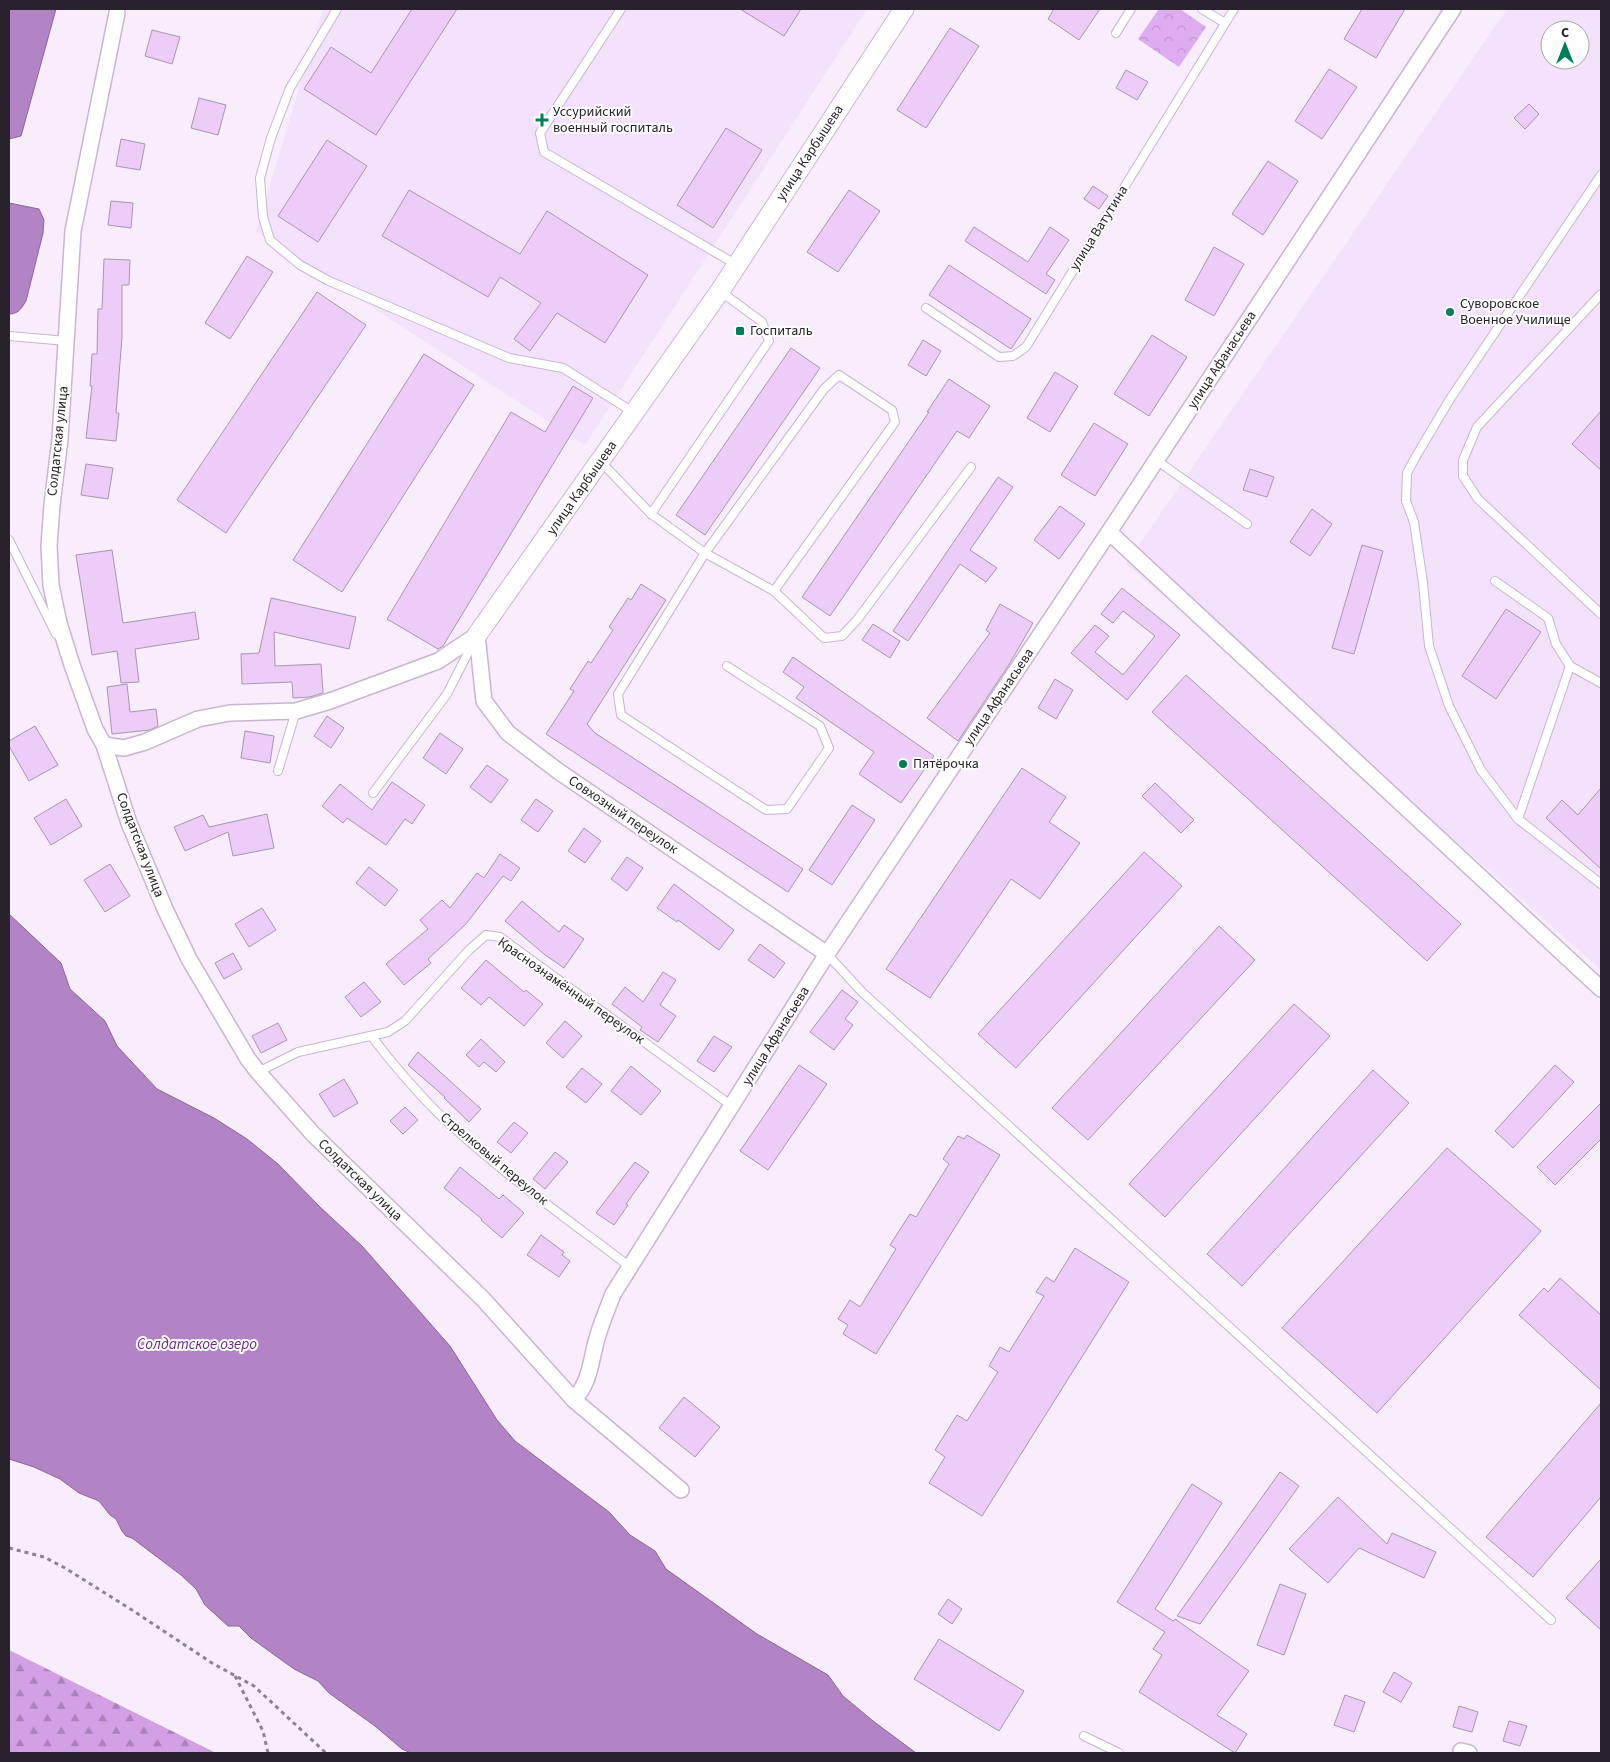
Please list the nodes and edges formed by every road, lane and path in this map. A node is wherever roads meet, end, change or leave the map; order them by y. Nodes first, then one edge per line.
1 (337, 9) edge
2 (621, 9) edge
3 (904, 9) edge
4 (1131, 9) edge
5 (1202, 9) edge
6 (1234, 9) edge
7 (1453, 9) edge
8 (117, 13) dead end
9 (1225, 23) junction
10 (1116, 33) dead end
11 (1601, 175) edge
12 (737, 266) junction
13 (720, 290) junction
14 (1601, 294) edge
15 (926, 308) dead end
16 (9, 336) edge
17 (67, 341) junction
18 (634, 412) junction
19 (1156, 460) junction
20 (601, 462) junction
21 (971, 466) dead end
22 (650, 514) junction
23 (1246, 524) dead end
24 (1109, 532) junction
25 (9, 540) edge
26 (705, 553) junction
27 (1495, 581) dead end
28 (774, 591) junction
29 (1601, 614) edge
30 (478, 635) junction
31 (72, 665) junction
32 (727, 666) dead end
33 (1570, 666) junction
34 (1601, 683) edge
35 (296, 711) junction
36 (104, 745) junction
37 (278, 771) dead end
38 (373, 793) dead end
39 (1518, 818) junction
40 (1601, 884) edge
41 (828, 954) junction
42 (1601, 989) edge
43 (372, 1037) junction
44 (258, 1072) junction
45 (732, 1106) junction
46 (630, 1267) junction
47 (574, 1400) junction
48 (681, 1490) dead end
49 (9, 1548) edge
50 (1551, 1620) dead end
51 (234, 1675) junction
52 (1084, 1736) dead end
53 (268, 1753) edge
54 (326, 1753) edge
55 (1119, 1753) edge

1 - 18 lane
2 - 12 lane
3 - 12 street, улица Карбышева
4 - 10 lane
5 - 9 lane
6 - 9 lane, улица Ватутина
7 - 19 street, улица Афанасьева
8 - 17 street, Солдатская улица
9 - 15 lane, улица Ватутина
11 - 39 lane
12 - 13 street, улица Карбышева
13 - 18 street, улица Карбышева
13 - 22 lane
14 - 29 lane
16 - 17 lane
17 - 31 street, Солдатская улица
18 - 20 street, улица Карбышева
19 - 23 lane
19 - 24 street, улица Афанасьева
20 - 22 lane
20 - 30 street, улица Карбышева
21 - 28 lane
22 - 26 lane
24 - 41 street, улица Афанасьева
24 - 42 street
25 - 31 lane
26 - 28 lane
26 - 28 lane
26 - 32 lane
27 - 33 lane
30 - 35 street, улица Карбышева
30 - 38 lane
30 - 41 street, Совхозный переулок
31 - 36 street, Солдатская улица
33 - 34 lane
33 - 39 lane
35 - 36 street, улица Карбышева
35 - 37 lane
36 - 44 street, Солдатская улица
39 - 40 lane
41 - 45 street, улица Афанасьева
41 - 50 lane
43 - 44 lane, Краснознамённый переулок
43 - 45 lane, Краснознамённый переулок
43 - 46 lane, Стрелковый переулок
44 - 47 street, Солдатская улица
45 - 46 street, улица Афанасьева
46 - 47 street, улица Афанасьева
47 - 48 street, Солдатская улица
49 - 51 path
51 - 53 path
51 - 54 path
52 - 55 lane

